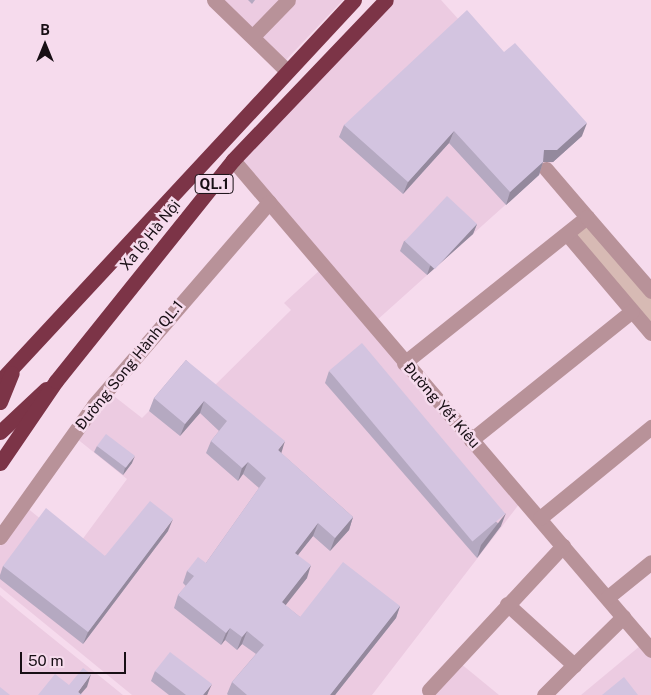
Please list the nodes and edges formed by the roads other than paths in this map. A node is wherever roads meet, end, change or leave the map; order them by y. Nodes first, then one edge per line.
1 (214, 0) edge
2 (288, 0) edge
3 (354, 0) edge
4 (386, 0) edge
5 (253, 36) junction
6 (287, 70) junction
7 (233, 160) junction
8 (546, 168) edge
9 (269, 202) junction
10 (587, 217) junction
11 (567, 234) junction
12 (651, 291) edge
13 (632, 311) junction
14 (651, 333) edge
15 (404, 363) junction
16 (15, 367) junction
17 (0, 382) edge
18 (56, 382) junction
19 (0, 402) edge
20 (651, 427) edge
21 (0, 432) edge
22 (471, 440) junction
23 (0, 463) edge
24 (540, 518) junction
25 (0, 537) edge
26 (563, 546) junction
27 (651, 562) edge
28 (608, 597) junction
29 (507, 604) junction
30 (624, 617) junction
31 (651, 650) edge
32 (574, 665) junction
33 (429, 690) dead end
34 (544, 695) edge

1 - 5 street
2 - 5 street
3 - 6 highway, Xa lộ Hà Nội / QL.1
4 - 7 highway, Xa lộ Hà Nội / QL.1
5 - 6 street
6 - 16 highway, Xa lộ Hà Nội / QL.1
7 - 9 street, Đường Yết Kiêu
7 - 18 highway, Xa lộ Hà Nội / QL.1
8 - 10 street
9 - 15 street, Đường Yết Kiêu
9 - 25 street, Đường Song Hành QL.1
10 - 11 street
10 - 12 street
11 - 13 street
11 - 15 street
13 - 14 street
13 - 22 street
15 - 22 street, Đường Yết Kiêu
16 - 17 highway, Xa lộ Hà Nội / QL.1
16 - 19 highway, QL.1
18 - 21 highway, QL.1
18 - 23 highway, Xa lộ Hà Nội / QL.1
20 - 24 street
22 - 24 street, Đường Yết Kiêu
24 - 26 street, Đường Yết Kiêu
26 - 28 street, Đường Yết Kiêu
26 - 29 street
27 - 28 street
28 - 30 street, Đường Yết Kiêu
29 - 32 street
29 - 33 street
30 - 31 street, Đường Yết Kiêu
30 - 32 street
32 - 34 street

